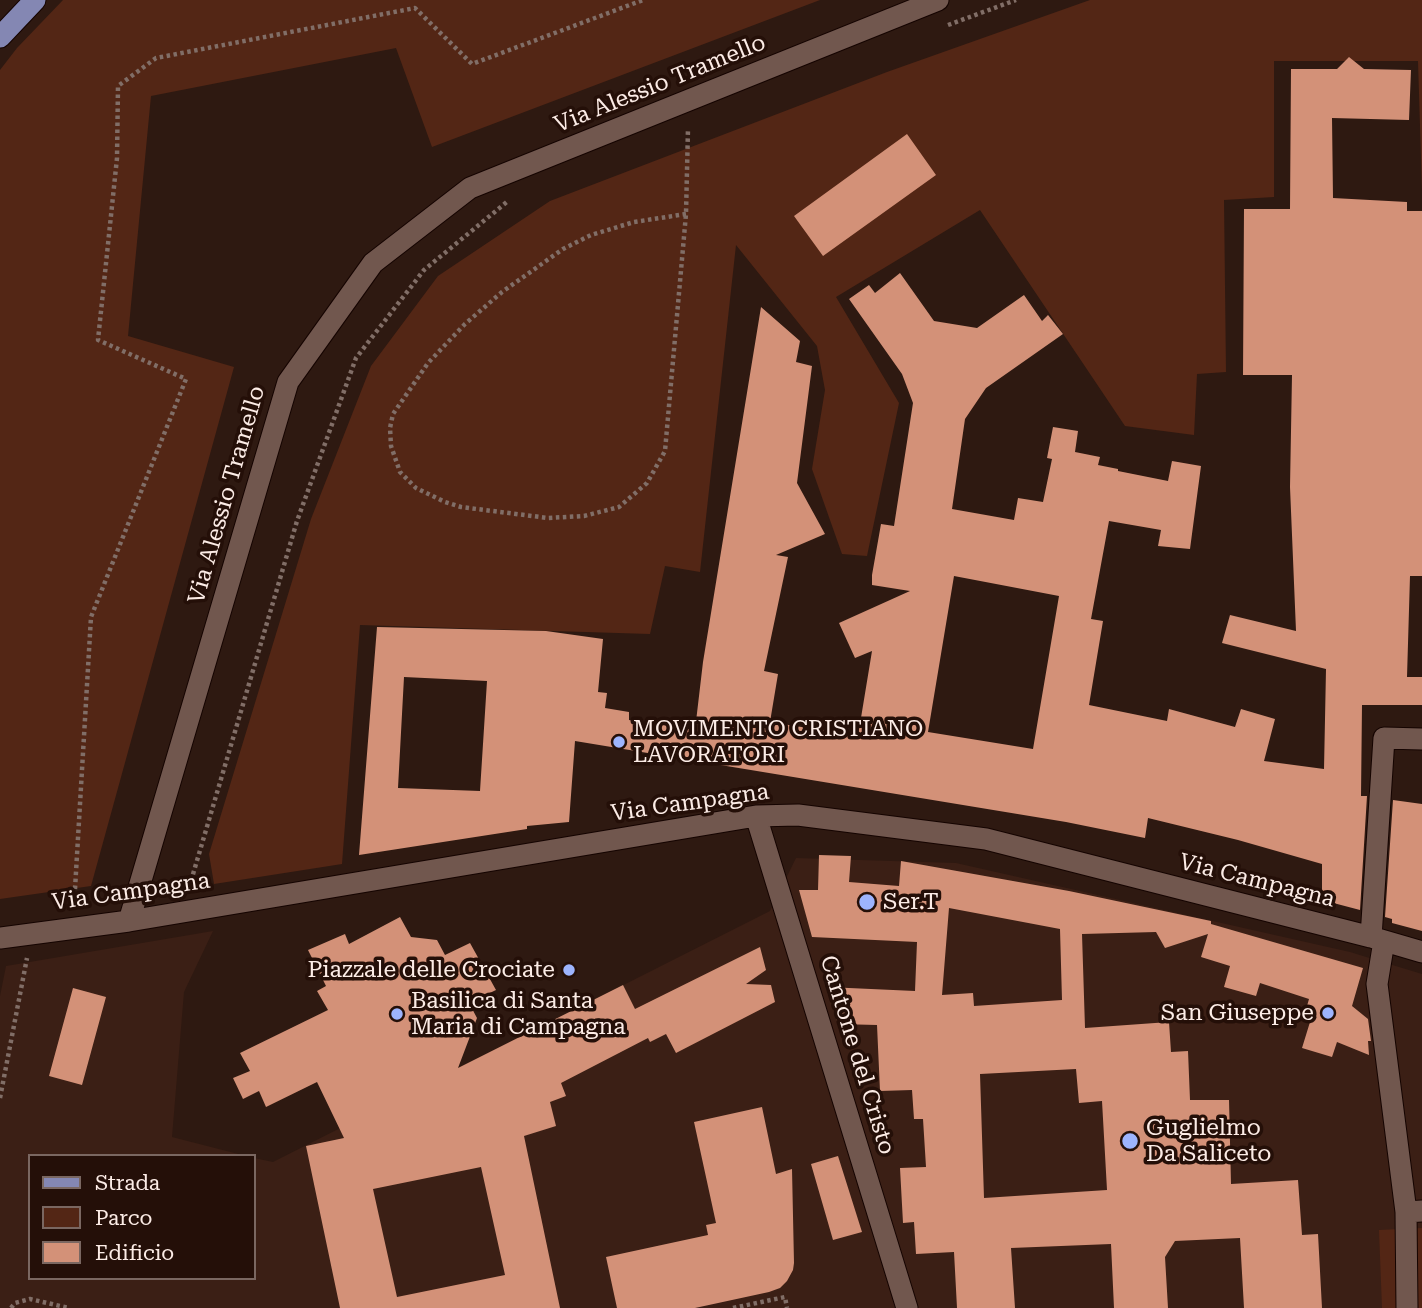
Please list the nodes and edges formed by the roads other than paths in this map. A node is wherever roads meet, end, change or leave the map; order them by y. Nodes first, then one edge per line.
1 (35, 0) edge
2 (938, 0) edge
3 (0, 37) edge
4 (1422, 739) edge
5 (756, 816) junction
6 (128, 921) junction
7 (0, 938) edge
8 (1378, 939) junction
9 (1422, 952) edge
10 (1414, 1211) edge
11 (905, 1307) edge
12 (1407, 1308) edge

1 - 3 main road
2 - 6 street, Via Alessio Tramello
4 - 8 street
5 - 6 street, Via Campagna
5 - 8 street, Via Campagna
5 - 11 street, Cantone del Cristo
6 - 7 street, Via Campagna
8 - 9 street, Via Campagna
8 - 10 street
10 - 12 street

